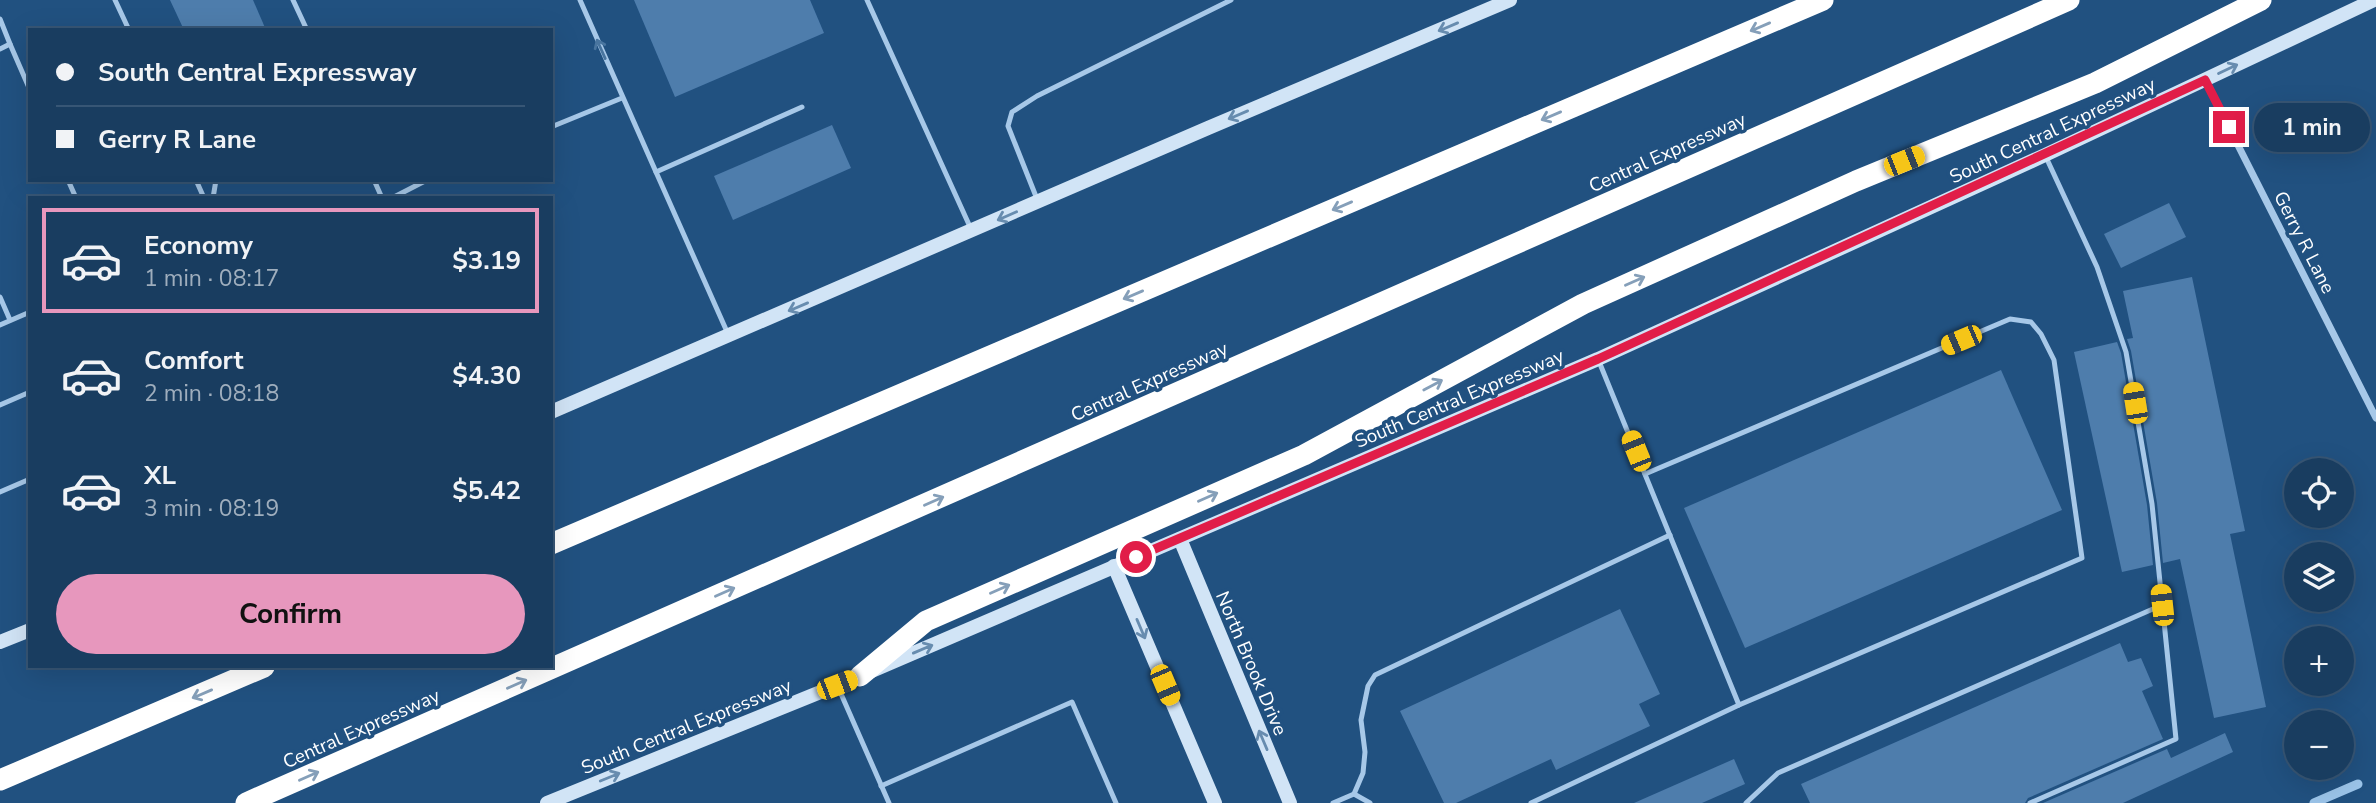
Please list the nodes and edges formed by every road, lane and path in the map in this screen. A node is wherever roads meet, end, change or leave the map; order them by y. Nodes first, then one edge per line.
1 (116, 0) edge
2 (293, 0) edge
3 (580, 0) edge
4 (867, 0) edge
5 (1231, 0) edge
6 (1510, 0) edge
7 (1823, 0) edge
8 (2069, 0) edge
9 (2261, 0) edge
10 (2374, 0) edge
11 (0, 19) edge
12 (128, 28) edge
13 (306, 28) edge
14 (10, 44) junction
15 (0, 49) edge
16 (2205, 80) junction
17 (28, 85) edge
18 (622, 98) junction
19 (802, 107) dead end
20 (553, 126) edge
21 (2045, 155) junction
22 (656, 172) junction
23 (423, 182) edge
24 (396, 196) edge
25 (1038, 202) junction
26 (972, 232) junction
27 (0, 298) edge
28 (28, 313) edge
29 (10, 320) junction
30 (0, 325) edge
31 (729, 337) junction
32 (1598, 359) junction
33 (28, 393) edge
34 (0, 405) edge
35 (553, 411) edge
36 (2376, 418) edge
37 (1645, 474) junction
38 (28, 480) edge
39 (0, 492) edge
40 (1670, 535) junction
41 (1180, 539) junction
42 (553, 543) edge
43 (1114, 566) junction
44 (2162, 605) junction
45 (28, 631) edge
46 (0, 642) edge
47 (262, 668) edge
48 (552, 668) edge
49 (553, 668) edge
50 (860, 676) junction
51 (837, 685) junction
52 (1739, 705) junction
53 (0, 780) edge
54 (881, 786) junction
55 (1354, 794) junction
56 (246, 803) edge
57 (547, 803) edge
58 (889, 803) edge
59 (1116, 803) edge
60 (1215, 803) edge
61 (1290, 803) edge
62 (1333, 803) edge
63 (1370, 803) edge
64 (1531, 803) edge
65 (1746, 803) edge
66 (2030, 803) edge

1 - 12 lane
2 - 13 lane
18 -> 3 lane
4 - 26 lane
5 - 25 lane
6 -> 25 main road
7 -> 42 highway
49 -> 8 highway, Central Expressway
50 -> 9 highway
16 -> 10 main road, South Central Expressway
11 - 14 lane
14 - 15 lane
14 - 17 lane
16 - 21 main road, South Central Expressway
16 - 36 street, Gerry R Lane
18 - 20 lane
18 - 22 lane
19 - 22 lane
21 - 32 main road, South Central Expressway
21 - 44 lane
22 - 31 lane
23 - 24 lane
25 -> 26 main road
26 -> 31 main road
27 - 29 lane
28 - 29 lane
29 - 30 lane
31 - 35 main road
32 - 37 lane
32 - 41 main road, South Central Expressway
33 - 34 lane
37 - 40 lane
37 - 52 lane
38 - 39 lane
40 - 52 lane
40 - 55 lane
41 - 43 main road, South Central Expressway
61 -> 41 main road, North Brook Drive
50 -> 43 main road, South Central Expressway
43 -> 60 main road
44 - 65 lane
44 - 66 lane
45 - 46 main road
47 -> 53 highway
56 -> 48 highway, Central Expressway
50 - 51 main road, South Central Expressway
51 - 54 lane
57 -> 51 main road, South Central Expressway
52 - 64 lane
54 - 58 lane
54 - 59 lane
55 - 62 lane
55 - 63 lane

